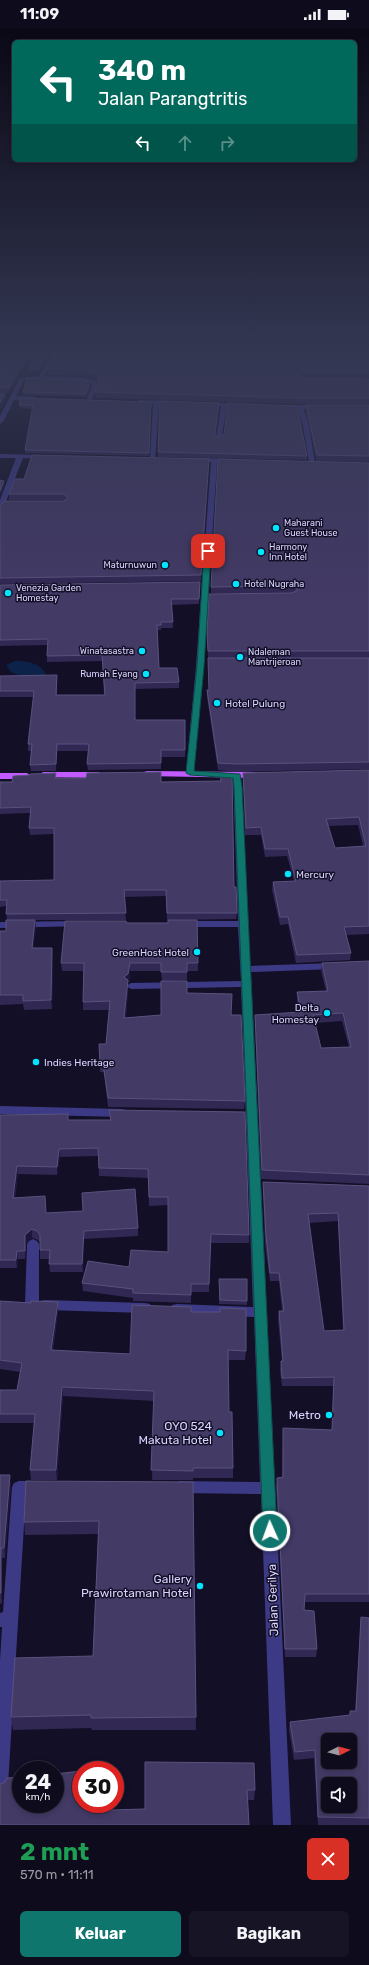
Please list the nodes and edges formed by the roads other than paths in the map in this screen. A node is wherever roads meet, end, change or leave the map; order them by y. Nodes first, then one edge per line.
1 (155, 435) edge
2 (220, 435) edge
3 (308, 435) edge
4 (219, 439) edge
5 (0, 456) edge
6 (20, 457) junction
7 (52, 458) edge
8 (146, 459) edge
9 (154, 459) junction
10 (161, 460) edge
11 (191, 460) edge
12 (214, 461) junction
13 (236, 461) edge
14 (304, 463) edge
15 (10, 503) edge
16 (1, 506) edge
17 (205, 597) junction
18 (214, 597) edge
19 (190, 773) junction
20 (105, 774) edge
21 (136, 774) edge
22 (268, 775) edge
23 (0, 776) edge
24 (237, 776) junction
25 (0, 924) edge
26 (86, 924) edge
27 (173, 924) edge
28 (244, 924) junction
29 (346, 965) edge
30 (246, 969) junction
31 (247, 984) junction
32 (131, 986) dead end
33 (0, 1110) edge
34 (134, 1113) edge
35 (237, 1115) edge
36 (252, 1115) junction
37 (255, 1184) junction
38 (270, 1185) edge
39 (33, 1244) dead end
40 (16, 1304) edge
41 (32, 1305) junction
42 (261, 1312) junction
43 (50, 1487) edge
44 (167, 1487) edge
45 (268, 1488) junction
46 (5, 1619) edge
47 (0, 1785) edge
48 (282, 1825) edge

1 - 9 street
2 - 4 street
3 - 14 street
5 - 6 street
6 - 7 street
6 - 16 street
8 - 9 street
9 - 10 street
11 - 12 street
12 - 13 street
12 - 17 street
15 - 16 street
17 - 18 street
17 - 19 street
19 - 21 main road
19 - 24 main road
20 - 23 main road
22 - 24 main road
24 - 28 street, Jalan Gerilya
25 - 26 street
27 - 28 street
28 - 30 street, Jalan Gerilya
29 - 30 street
30 - 31 street, Jalan Gerilya
31 - 32 street
31 - 36 street, Jalan Gerilya
33 - 34 street
35 - 36 street
36 - 37 street, Jalan Gerilya
37 - 38 street
37 - 42 street, Jalan Gerilya
39 - 41 street
40 - 41 street
41 - 42 street
42 - 45 street, Jalan Gerilya
43 - 46 street
44 - 45 street
45 - 48 street, Jalan Gerilya
46 - 47 street

